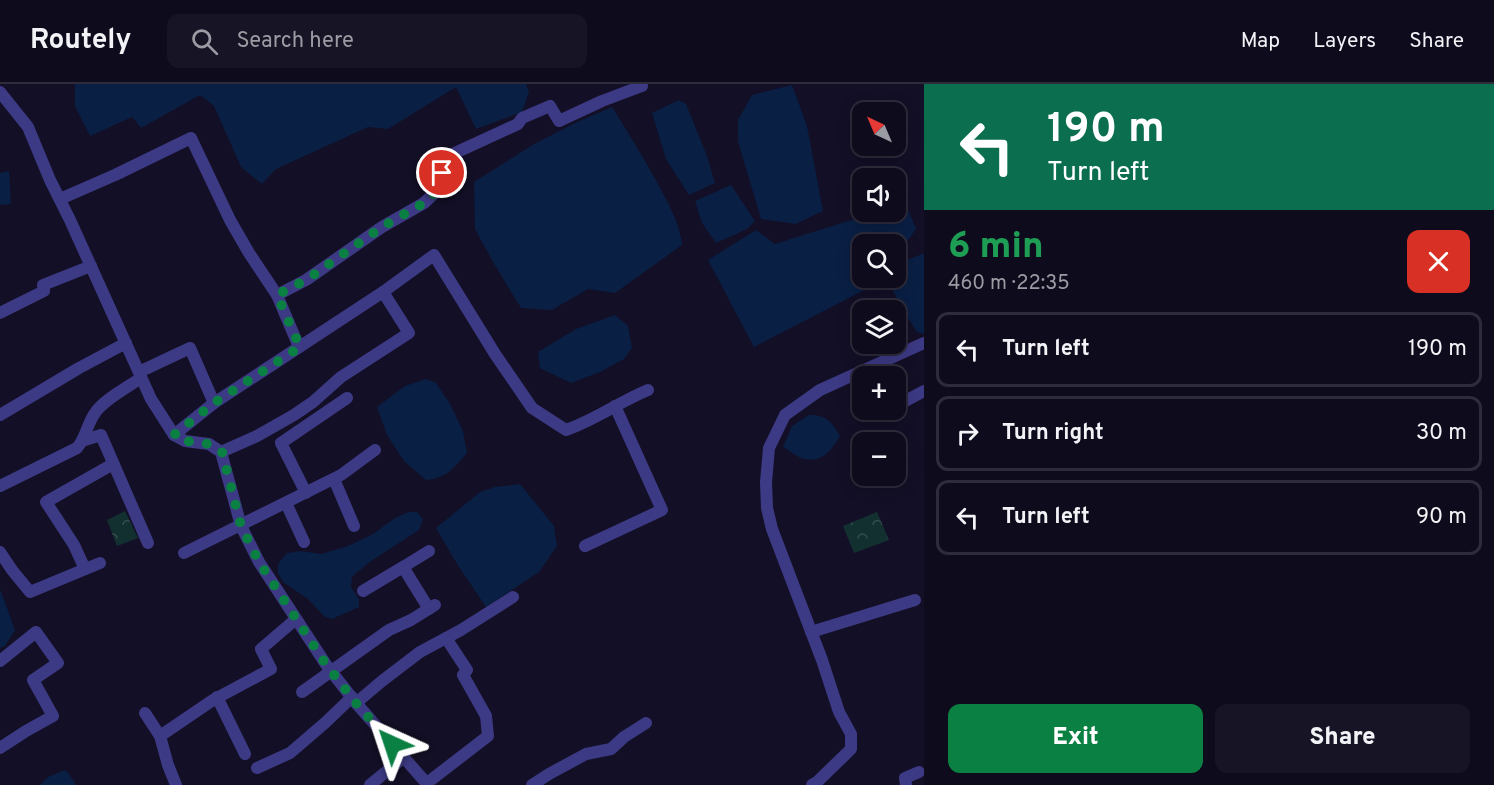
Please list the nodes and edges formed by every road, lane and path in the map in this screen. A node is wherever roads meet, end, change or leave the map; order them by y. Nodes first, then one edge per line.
1 (640, 84) edge
2 (0, 92) edge
3 (60, 199) junction
4 (91, 266) junction
5 (383, 292) junction
6 (277, 295) junction
7 (0, 313) edge
8 (126, 343) junction
9 (924, 343) edge
10 (300, 347) junction
11 (140, 375) junction
12 (648, 390) dead end
13 (924, 391) edge
14 (347, 398) dead end
15 (906, 401) edge
16 (214, 403) junction
17 (615, 406) junction
18 (0, 415) edge
19 (174, 435) junction
20 (82, 441) junction
21 (375, 450) dead end
22 (222, 452) junction
23 (113, 464) junction
24 (334, 478) junction
25 (0, 486) edge
26 (306, 493) junction
27 (286, 503) junction
28 (241, 526) junction
29 (354, 526) dead end
30 (304, 542) dead end
31 (148, 543) dead end
32 (585, 546) dead end
33 (429, 551) dead end
34 (0, 552) edge
35 (184, 553) dead end
36 (100, 563) dead end
37 (404, 567) junction
38 (85, 569) junction
39 (363, 591) dead end
40 (513, 597) dead end
41 (915, 600) dead end
42 (297, 619) junction
43 (811, 632) junction
44 (446, 638) junction
45 (0, 661) edge
46 (332, 671) junction
47 (302, 692) dead end
48 (217, 697) junction
49 (354, 700) junction
50 (145, 713) dead end
51 (646, 723) dead end
52 (160, 736) junction
53 (0, 748) edge
54 (245, 754) dead end
55 (404, 758) junction
56 (257, 768) dead end
57 (919, 772) dead end
58 (428, 784) edge
59 (176, 785) edge
60 (370, 785) edge
61 (532, 785) edge
62 (812, 785) edge
63 (906, 785) edge

1 - 6 street
2 - 3 street
3 - 4 street
3 - 6 street
4 - 7 street
4 - 8 street
5 - 10 street
5 - 17 street
5 - 22 street
6 - 10 street
8 - 11 street
8 - 18 street
9 - 43 street
10 - 16 street
11 - 16 street
11 - 19 street
11 - 20 street
12 - 17 street
13 - 15 street
14 - 26 street
16 - 19 street
17 - 32 street
19 - 22 street
20 - 23 street
20 - 25 street
21 - 24 street
22 - 28 street
23 - 31 street
23 - 38 street
24 - 26 street
24 - 29 street
26 - 27 street
27 - 28 street
27 - 30 street
28 - 35 street
28 - 42 street
33 - 37 street
34 - 38 street
36 - 38 street
37 - 39 street
37 - 46 street
40 - 44 street
41 - 43 street
42 - 46 street
42 - 48 street
43 - 62 street
44 - 49 street
44 - 58 street
45 - 53 street
46 - 47 street
46 - 49 street
48 - 52 street
48 - 54 street
49 - 55 street
49 - 56 street
50 - 52 street
51 - 61 street
52 - 59 street
55 - 58 street
55 - 60 street
57 - 63 street

